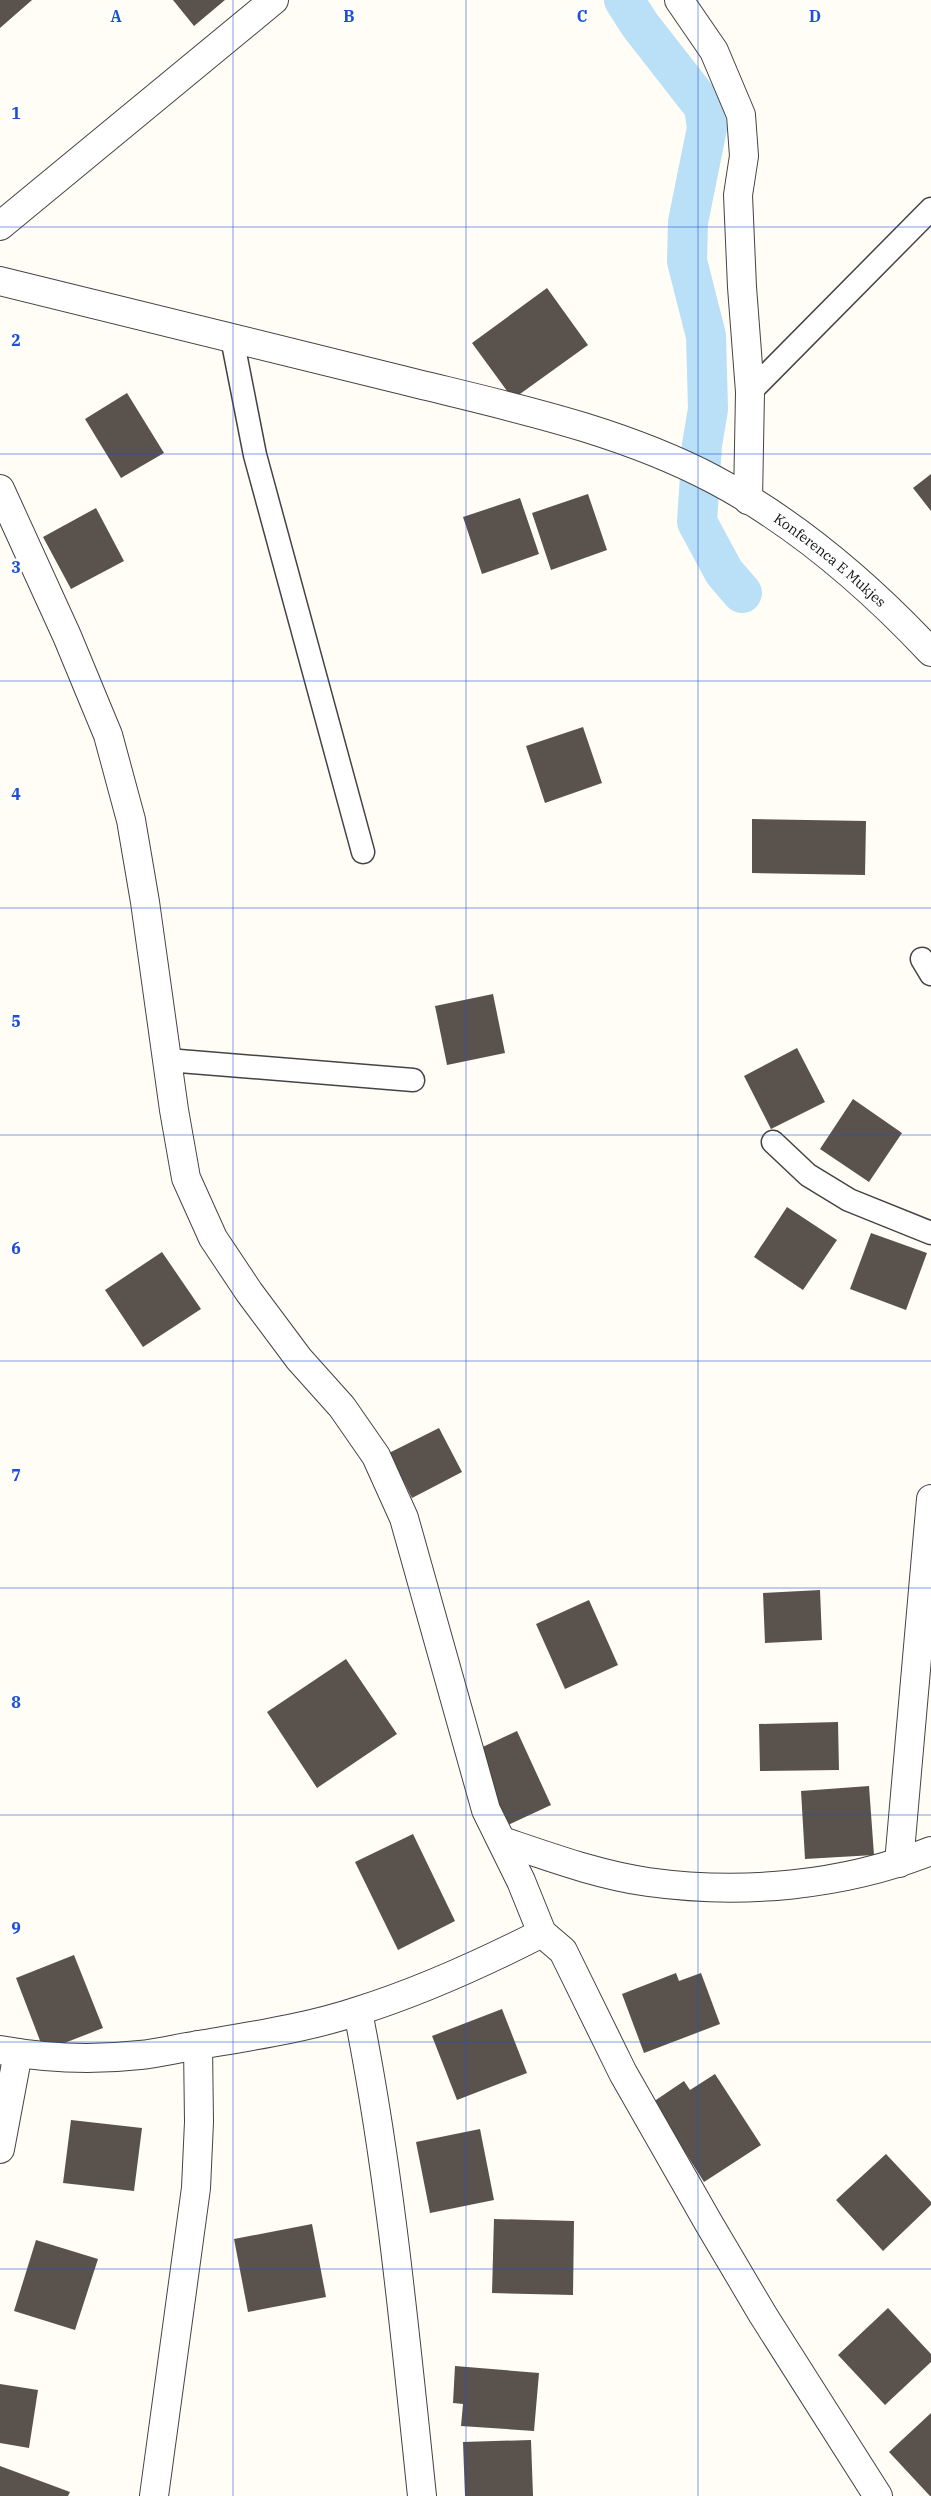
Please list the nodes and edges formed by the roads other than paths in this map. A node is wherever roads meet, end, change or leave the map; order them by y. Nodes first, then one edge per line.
1 (274, 0) edge
2 (679, 0) edge
3 (931, 209) edge
4 (0, 226) edge
5 (0, 281) edge
6 (232, 338) junction
7 (750, 392) junction
8 (0, 489) edge
9 (748, 500) junction
10 (931, 652) edge
11 (363, 852) dead end
12 (167, 1060) junction
13 (413, 1080) dead end
14 (774, 1142) dead end
15 (931, 1233) edge
16 (931, 1499) edge
17 (502, 1841) junction
18 (931, 1851) edge
19 (900, 1863) junction
20 (542, 1933) junction
21 (358, 2012) junction
22 (198, 2045) junction
23 (9, 2052) edge
24 (0, 2149) edge
25 (154, 2496) edge
26 (422, 2496) edge
27 (878, 2496) edge

1 - 4 street
2 - 7 street
3 - 7 lane
5 - 6 street, Konferenca E Mukjes
6 - 9 street, Konferenca E Mukjes
6 - 11 lane
7 - 9 street
8 - 12 street
9 - 10 street, Konferenca E Mukjes
12 - 13 lane
12 - 17 street
14 - 15 lane
16 - 19 street
17 - 19 street
17 - 20 street
18 - 19 street
20 - 21 street
20 - 27 street
21 - 22 street
21 - 26 street
22 - 23 street
22 - 25 street
23 - 24 street

